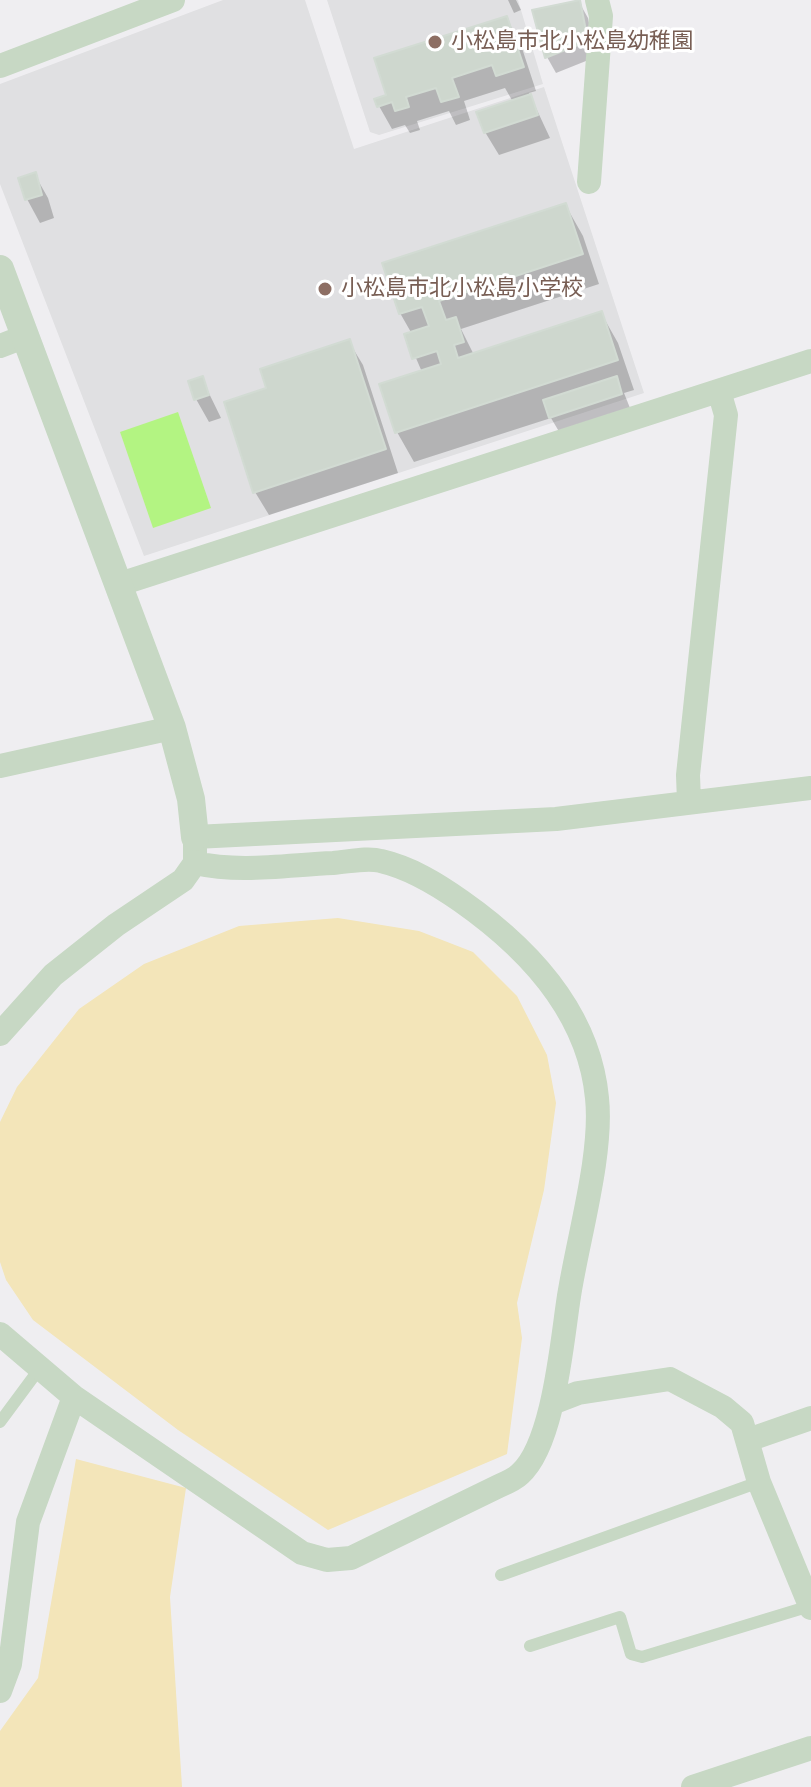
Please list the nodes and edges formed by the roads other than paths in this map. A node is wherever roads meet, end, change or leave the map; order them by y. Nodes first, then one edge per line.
1 (173, 0) edge
2 (597, 0) edge
3 (0, 66) edge
4 (589, 182) dead end
5 (0, 269) edge
6 (13, 341) edge
7 (811, 361) edge
8 (719, 391) junction
9 (120, 584) junction
10 (172, 728) junction
11 (0, 766) edge
12 (811, 788) edge
13 (689, 802) junction
14 (195, 850) junction
15 (0, 1034) edge
16 (0, 1334) edge
17 (40, 1368) junction
18 (74, 1397) junction
19 (552, 1403) junction
20 (811, 1418) edge
21 (0, 1422) edge
22 (748, 1440) junction
23 (759, 1482) junction
24 (501, 1575) dead end
25 (811, 1607) edge
26 (530, 1646) dead end
27 (0, 1691) edge
28 (811, 1748) edge
29 (693, 1787) edge

1 - 3 street
2 - 4 street
5 - 6 street
6 - 9 street
7 - 8 street
8 - 9 street
8 - 13 street
9 - 10 street
10 - 11 street
10 - 14 street
12 - 13 street
13 - 14 street
14 - 15 street
14 - 19 street
16 - 17 street
17 - 18 street
17 - 21 lane
18 - 19 street
18 - 27 street
19 - 22 street
20 - 22 street
22 - 23 street
23 - 24 lane
23 - 25 street
25 - 26 lane
28 - 29 street

